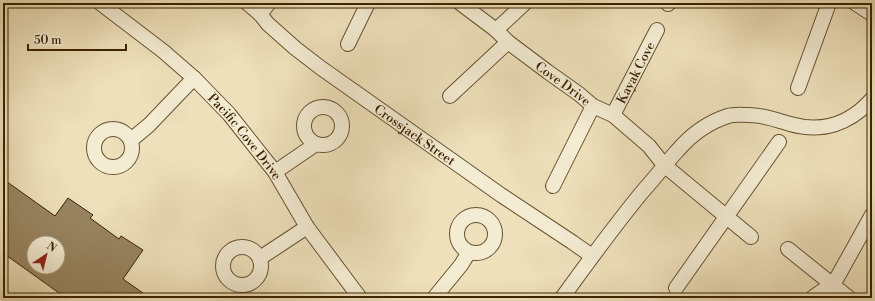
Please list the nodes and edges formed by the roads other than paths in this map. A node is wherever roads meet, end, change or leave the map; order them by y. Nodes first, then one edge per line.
1 (100, 3) edge
2 (247, 3) edge
3 (269, 3) edge
4 (368, 3) edge
5 (460, 3) edge
6 (525, 3) edge
7 (829, 3) edge
8 (856, 3) edge
9 (260, 14) junction
10 (872, 14) edge
11 (496, 30) junction
12 (657, 30) dead end
13 (508, 42) junction
14 (348, 44) dead end
15 (194, 78) junction
16 (798, 88) dead end
17 (450, 96) dead end
18 (872, 99) edge
19 (593, 106) junction
20 (613, 115) junction
21 (131, 140) dead end
22 (779, 142) dead end
23 (316, 144) dead end
24 (664, 165) junction
25 (275, 172) junction
26 (553, 186) dead end
27 (872, 215) edge
28 (726, 216) junction
29 (308, 226) junction
30 (751, 236) dead end
31 (788, 249) dead end
32 (469, 252) dead end
33 (592, 256) junction
34 (260, 258) dead end
35 (832, 285) junction
36 (676, 288) dead end
37 (360, 298) edge
38 (434, 298) edge
39 (562, 298) edge
40 (812, 298) edge
41 (849, 298) edge

1 - 15 street, Pacific Cove Drive
2 - 9 street, Crossjack Street
3 - 9 street
4 - 14 street
5 - 11 street, Cove Drive
6 - 11 street
7 - 16 street
8 - 10 street
9 - 33 street, Crossjack Street
11 - 13 street, Cove Drive
12 - 20 street, Kayak Cove
13 - 17 street
13 - 19 street, Cove Drive
15 - 21 street
15 - 25 street, Pacific Cove Drive
18 - 24 street
19 - 20 street, Cove Drive
19 - 26 street
20 - 24 street, Cove Drive
22 - 28 street
23 - 25 street
24 - 28 street, Cove Drive
24 - 33 street
25 - 29 street, Pacific Cove Drive
27 - 35 street
28 - 30 street, Cove Drive
28 - 36 street
29 - 34 street
29 - 37 street, Pacific Cove Drive
31 - 35 street
32 - 38 street
33 - 39 street
35 - 40 street
35 - 41 street

